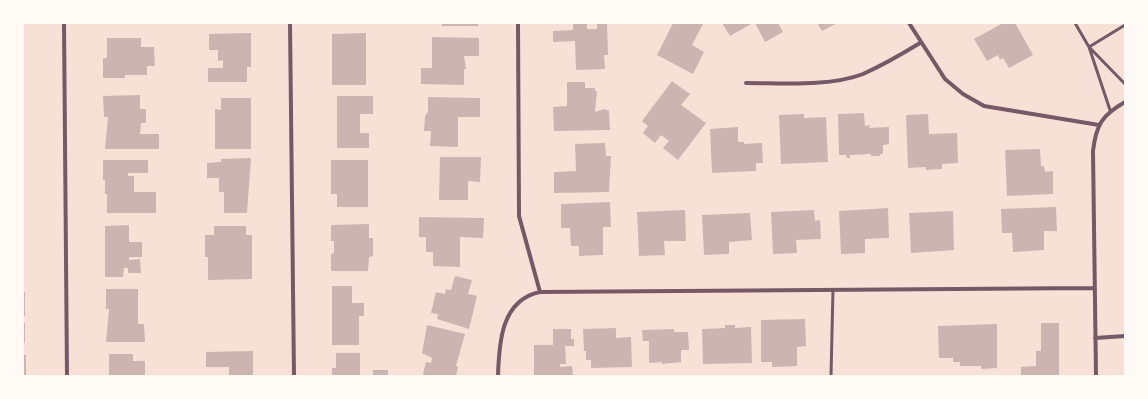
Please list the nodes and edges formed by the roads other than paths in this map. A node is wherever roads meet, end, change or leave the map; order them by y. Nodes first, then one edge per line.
1 (64, 23) edge
2 (290, 23) edge
3 (518, 23) edge
4 (908, 23) edge
5 (1075, 23) edge
6 (1125, 25) edge
7 (920, 43) junction
8 (1089, 47) junction
9 (746, 83) dead end
10 (1125, 84) edge
11 (1125, 102) edge
12 (1110, 110) junction
13 (1099, 125) junction
14 (1093, 288) junction
15 (833, 290) junction
16 (540, 292) junction
17 (1125, 336) edge
18 (1095, 338) junction
19 (67, 376) edge
20 (294, 376) edge
21 (498, 376) edge
22 (831, 376) edge
23 (1096, 376) edge

1 - 19 street
2 - 20 street
3 - 16 street
4 - 7 street
5 - 8 lane
6 - 8 lane
7 - 9 street
7 - 13 street
8 - 10 lane
8 - 12 lane
11 - 12 street
12 - 13 street
13 - 14 street
14 - 15 street
14 - 18 street
15 - 16 street
15 - 22 lane
16 - 21 street
17 - 18 street
18 - 23 street

